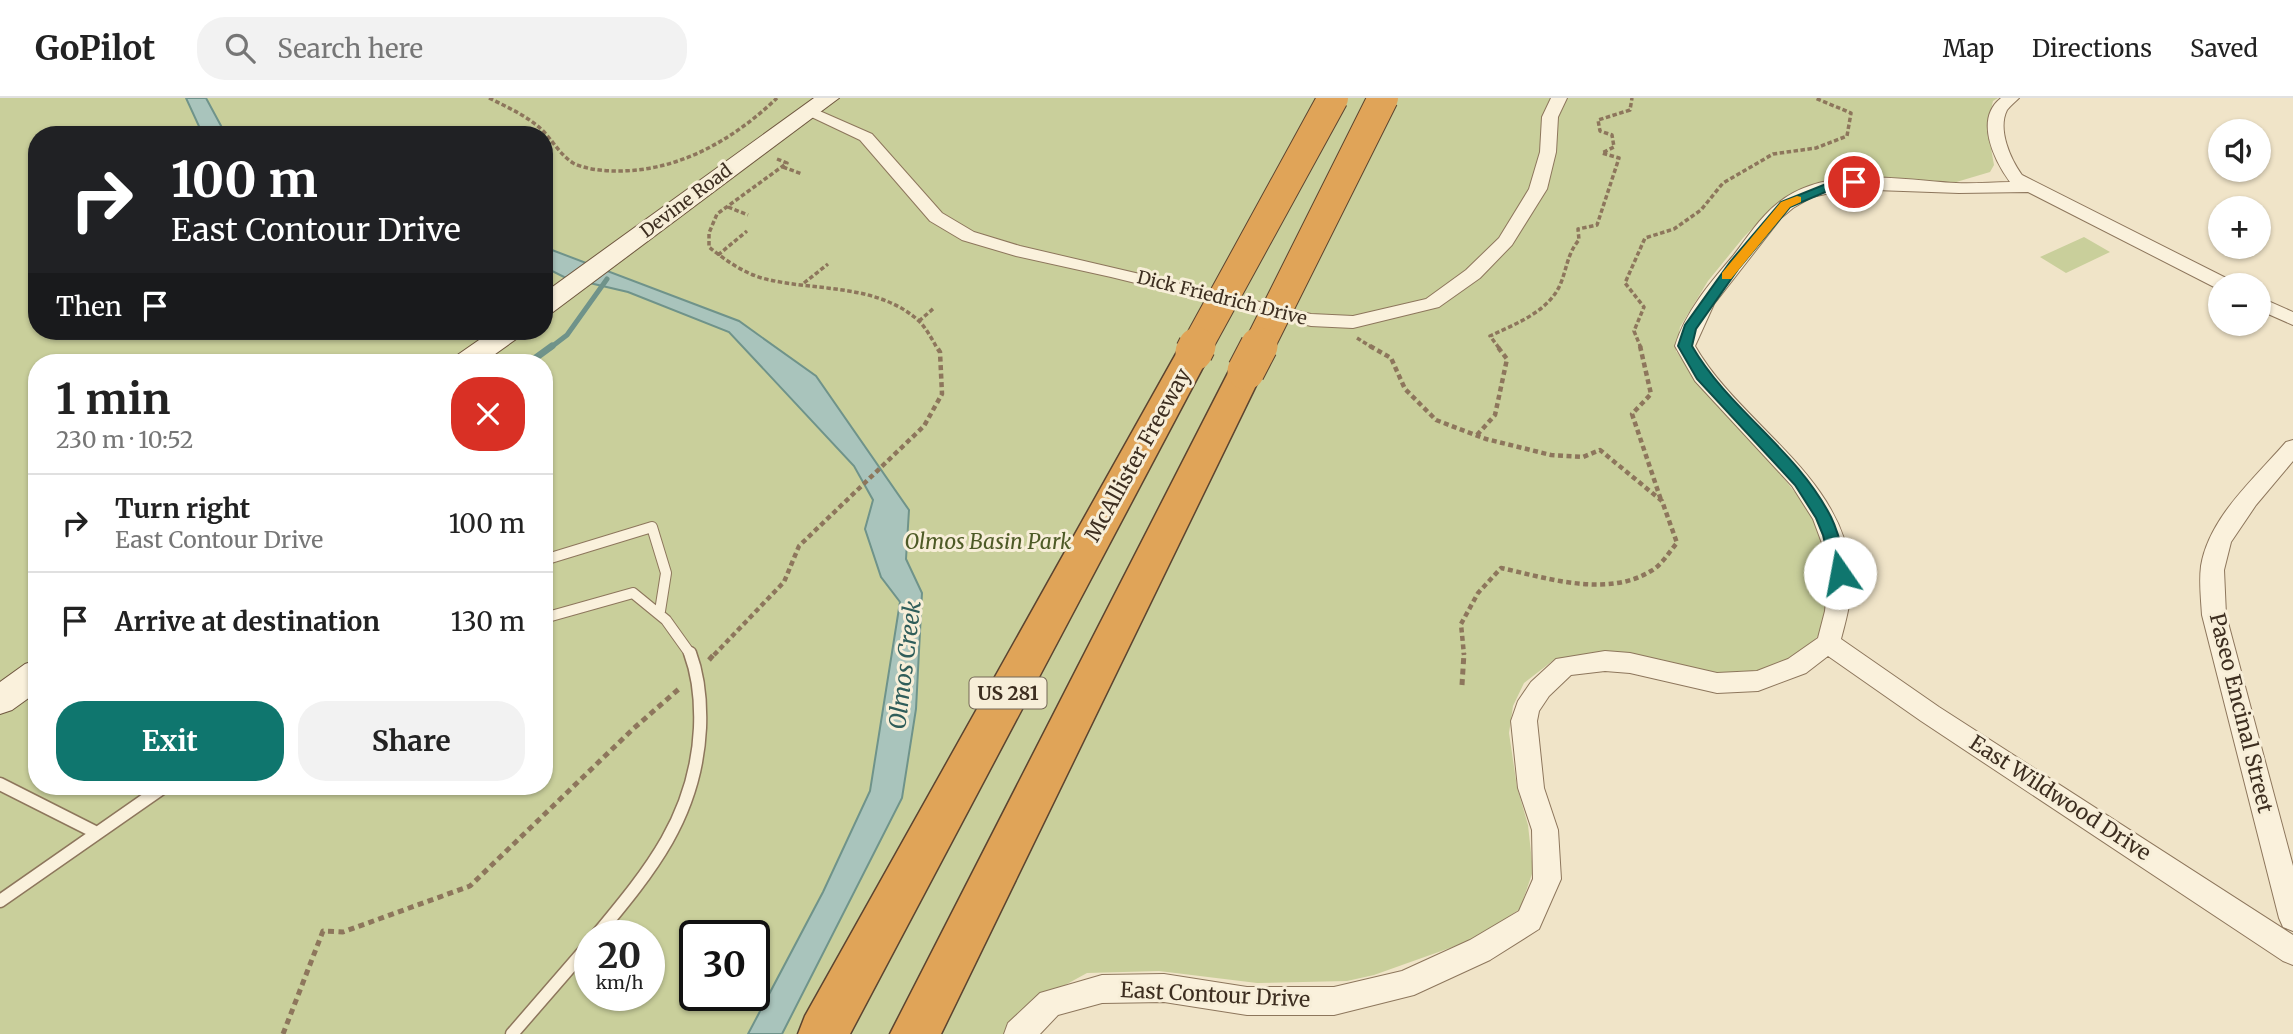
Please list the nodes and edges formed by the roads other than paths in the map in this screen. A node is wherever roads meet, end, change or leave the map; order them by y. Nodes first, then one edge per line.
1 (1333, 98) edge
2 (1383, 98) edge
3 (1559, 98) edge
4 (2011, 98) edge
5 (818, 105) edge
6 (2028, 187) junction
7 (2208, 277) edge
8 (553, 299) edge
9 (2271, 309) edge
10 (2293, 319) edge
11 (497, 340) edge
12 (477, 354) edge
13 (2293, 447) edge
14 (553, 557) edge
15 (660, 611) junction
16 (553, 615) edge
17 (1828, 643) junction
18 (28, 680) edge
19 (0, 700) edge
20 (0, 784) edge
21 (152, 795) edge
22 (97, 833) junction
23 (0, 901) edge
24 (2293, 918) edge
25 (609, 920) edge
26 (2293, 951) edge
27 (574, 962) edge
28 (512, 1034) edge
29 (823, 1034) edge
30 (915, 1034) edge
31 (1019, 1034) edge

1 - 29 highway, McAllister Freeway / US 281, bridge
2 - 30 highway, US 281, bridge
3 - 5 street, Dick Friedrich Drive
4 - 6 street
5 - 8 street, Devine Road
6 - 7 street
6 - 17 street
9 - 10 street
11 - 12 street
13 - 24 street, Paseo Encinal Street
14 - 15 lane
15 - 16 lane
15 - 25 lane
17 - 26 street, East Wildwood Drive
17 - 31 street, East Contour Drive
18 - 19 street
20 - 22 lane
21 - 22 lane
22 - 23 lane
27 - 28 lane

